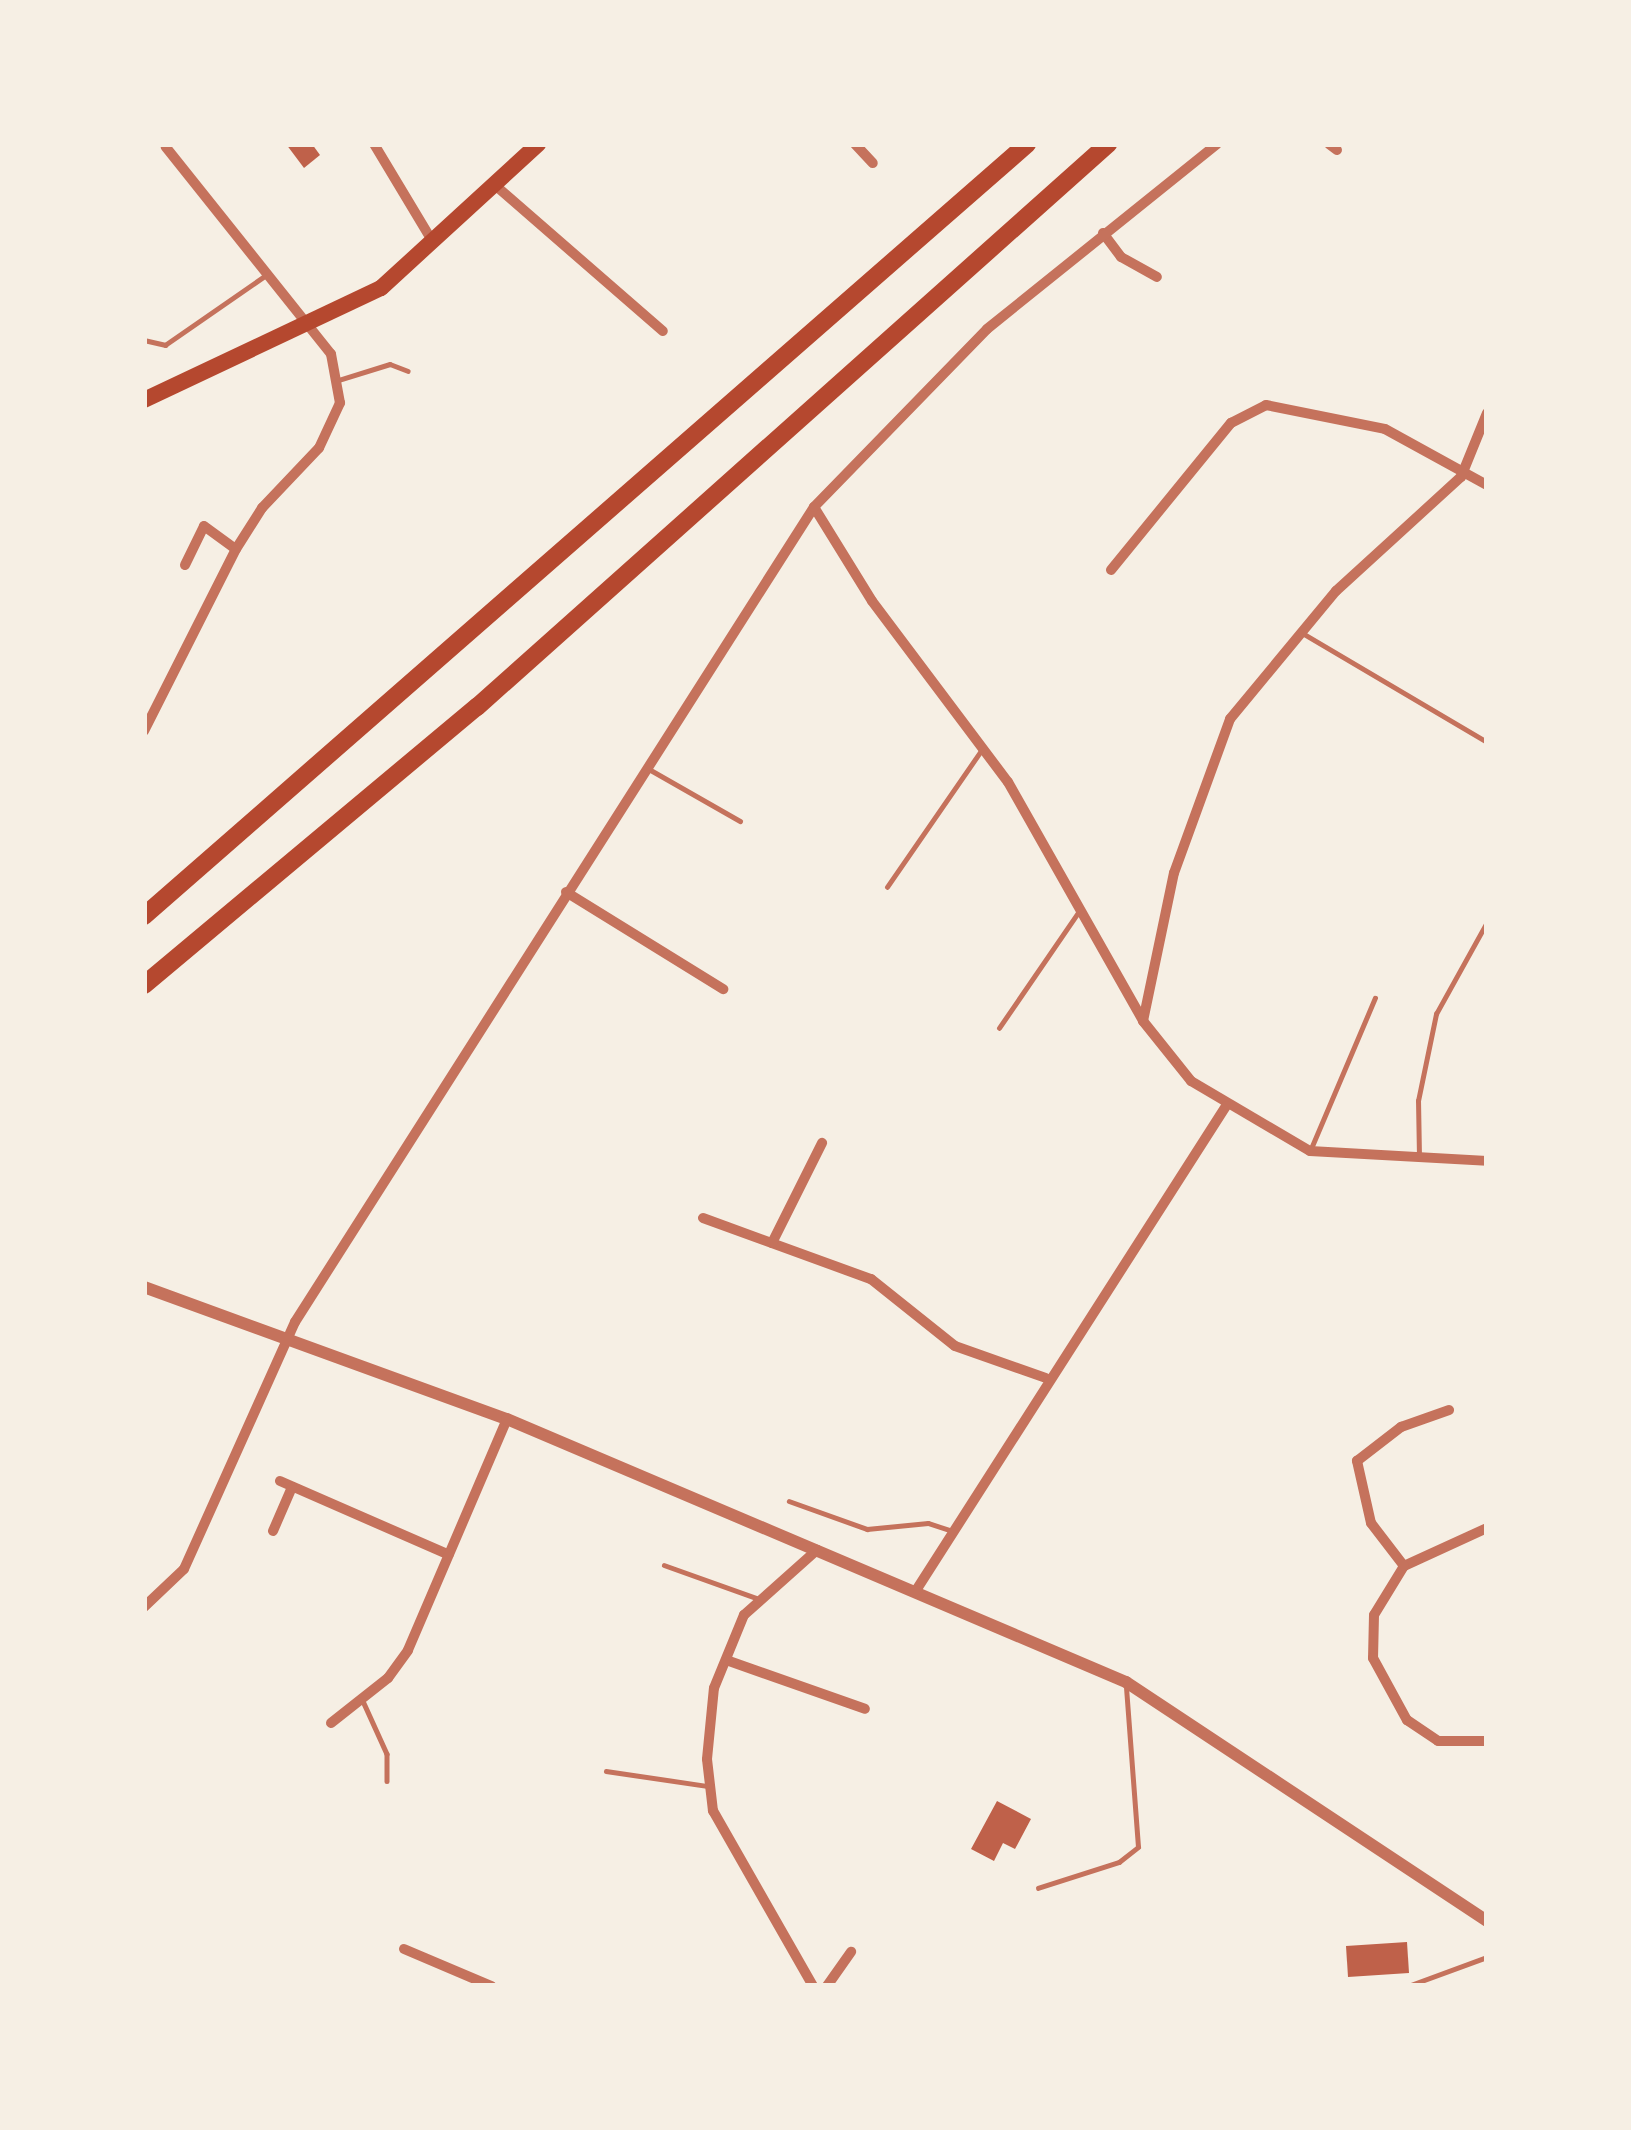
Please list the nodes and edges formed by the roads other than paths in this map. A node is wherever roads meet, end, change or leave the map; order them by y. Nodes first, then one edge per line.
1 (374, 144) edge
2 (538, 144) edge
3 (855, 144) edge
4 (1028, 144) edge
5 (1108, 144) edge
6 (1217, 144) edge
7 (166, 147) edge
8 (873, 163) dead end
9 (496, 186) junction
10 (1103, 232) junction
11 (436, 244) junction
12 (271, 272) junction
13 (1156, 277) dead end
14 (308, 326) junction
15 (662, 332) dead end
16 (144, 340) edge
17 (408, 371) dead end
18 (336, 381) junction
19 (144, 400) edge
20 (1487, 413) edge
21 (1461, 477) junction
22 (1487, 484) edge
23 (814, 508) junction
24 (236, 549) junction
25 (185, 565) dead end
26 (1111, 570) dead end
27 (1299, 631) junction
28 (144, 731) edge
29 (1487, 742) edge
30 (983, 748) junction
31 (644, 766) junction
32 (740, 821) dead end
33 (887, 887) dead end
34 (566, 892) junction
35 (1082, 906) junction
36 (144, 916) edge
37 (1487, 922) edge
38 (144, 985) edge
39 (723, 989) dead end
40 (1375, 998) dead end
41 (1143, 1021) junction
42 (999, 1028) dead end
43 (1226, 1106) junction
44 (822, 1143) dead end
45 (1310, 1151) junction
46 (1487, 1161) edge
47 (1419, 1162) junction
48 (703, 1218) dead end
49 (772, 1243) junction
50 (144, 1287) edge
51 (289, 1340) junction
52 (1046, 1378) junction
53 (1449, 1410) dead end
54 (507, 1420) junction
55 (789, 1502) dead end
56 (1487, 1528) edge
57 (273, 1531) dead end
58 (953, 1531) junction
59 (817, 1550) junction
60 (449, 1555) junction
61 (664, 1565) dead end
62 (1404, 1566) junction
63 (915, 1592) junction
64 (761, 1600) junction
65 (144, 1607) edge
66 (729, 1661) junction
67 (1126, 1682) junction
68 (363, 1701) junction
69 (865, 1709) dead end
70 (331, 1724) dead end
71 (1487, 1741) edge
72 (606, 1771) dead end
73 (387, 1781) dead end
74 (708, 1786) junction
75 (1038, 1888) dead end
76 (1487, 1921) edge
77 (404, 1949) dead end
78 (851, 1952) dead end
79 (1487, 1957) edge
80 (491, 1986) edge
81 (813, 1986) edge
82 (827, 1986) edge
83 (1408, 1986) edge

1 - 11 street
2 - 9 main road
3 - 8 street
4 - 36 highway
5 - 38 highway
6 - 10 street
7 - 12 street
9 - 11 main road
9 - 15 street
10 - 13 street
10 - 23 street
11 - 14 main road
12 - 14 street
12 - 16 lane
14 - 18 street
14 - 19 main road
17 - 18 lane
18 - 24 street
20 - 21 street
21 - 22 street
21 - 26 street
21 - 27 street
23 - 30 street
23 - 31 street
24 - 25 street
24 - 28 street
27 - 29 lane
27 - 41 street
30 - 33 lane
30 - 35 street
31 - 32 lane
31 - 34 street
34 - 39 street
34 - 51 street
35 - 41 street
35 - 42 lane
37 - 47 lane
40 - 45 lane
41 - 43 street
43 - 45 street
43 - 52 street
44 - 49 street
45 - 47 street
46 - 47 street
48 - 49 street
49 - 52 street
50 - 51 street
51 - 54 street
51 - 65 street
52 - 58 street
53 - 62 street
54 - 59 street
54 - 60 street
55 - 58 lane
56 - 62 street
57 - 60 street
58 - 63 street
59 - 63 street
59 - 64 street
60 - 68 street
61 - 64 lane
62 - 71 street
63 - 67 street
64 - 66 street
66 - 69 street
66 - 74 street
67 - 75 lane
67 - 76 street
68 - 70 street
68 - 73 lane
72 - 74 lane
74 - 81 street
77 - 80 street
78 - 82 street
79 - 83 lane

